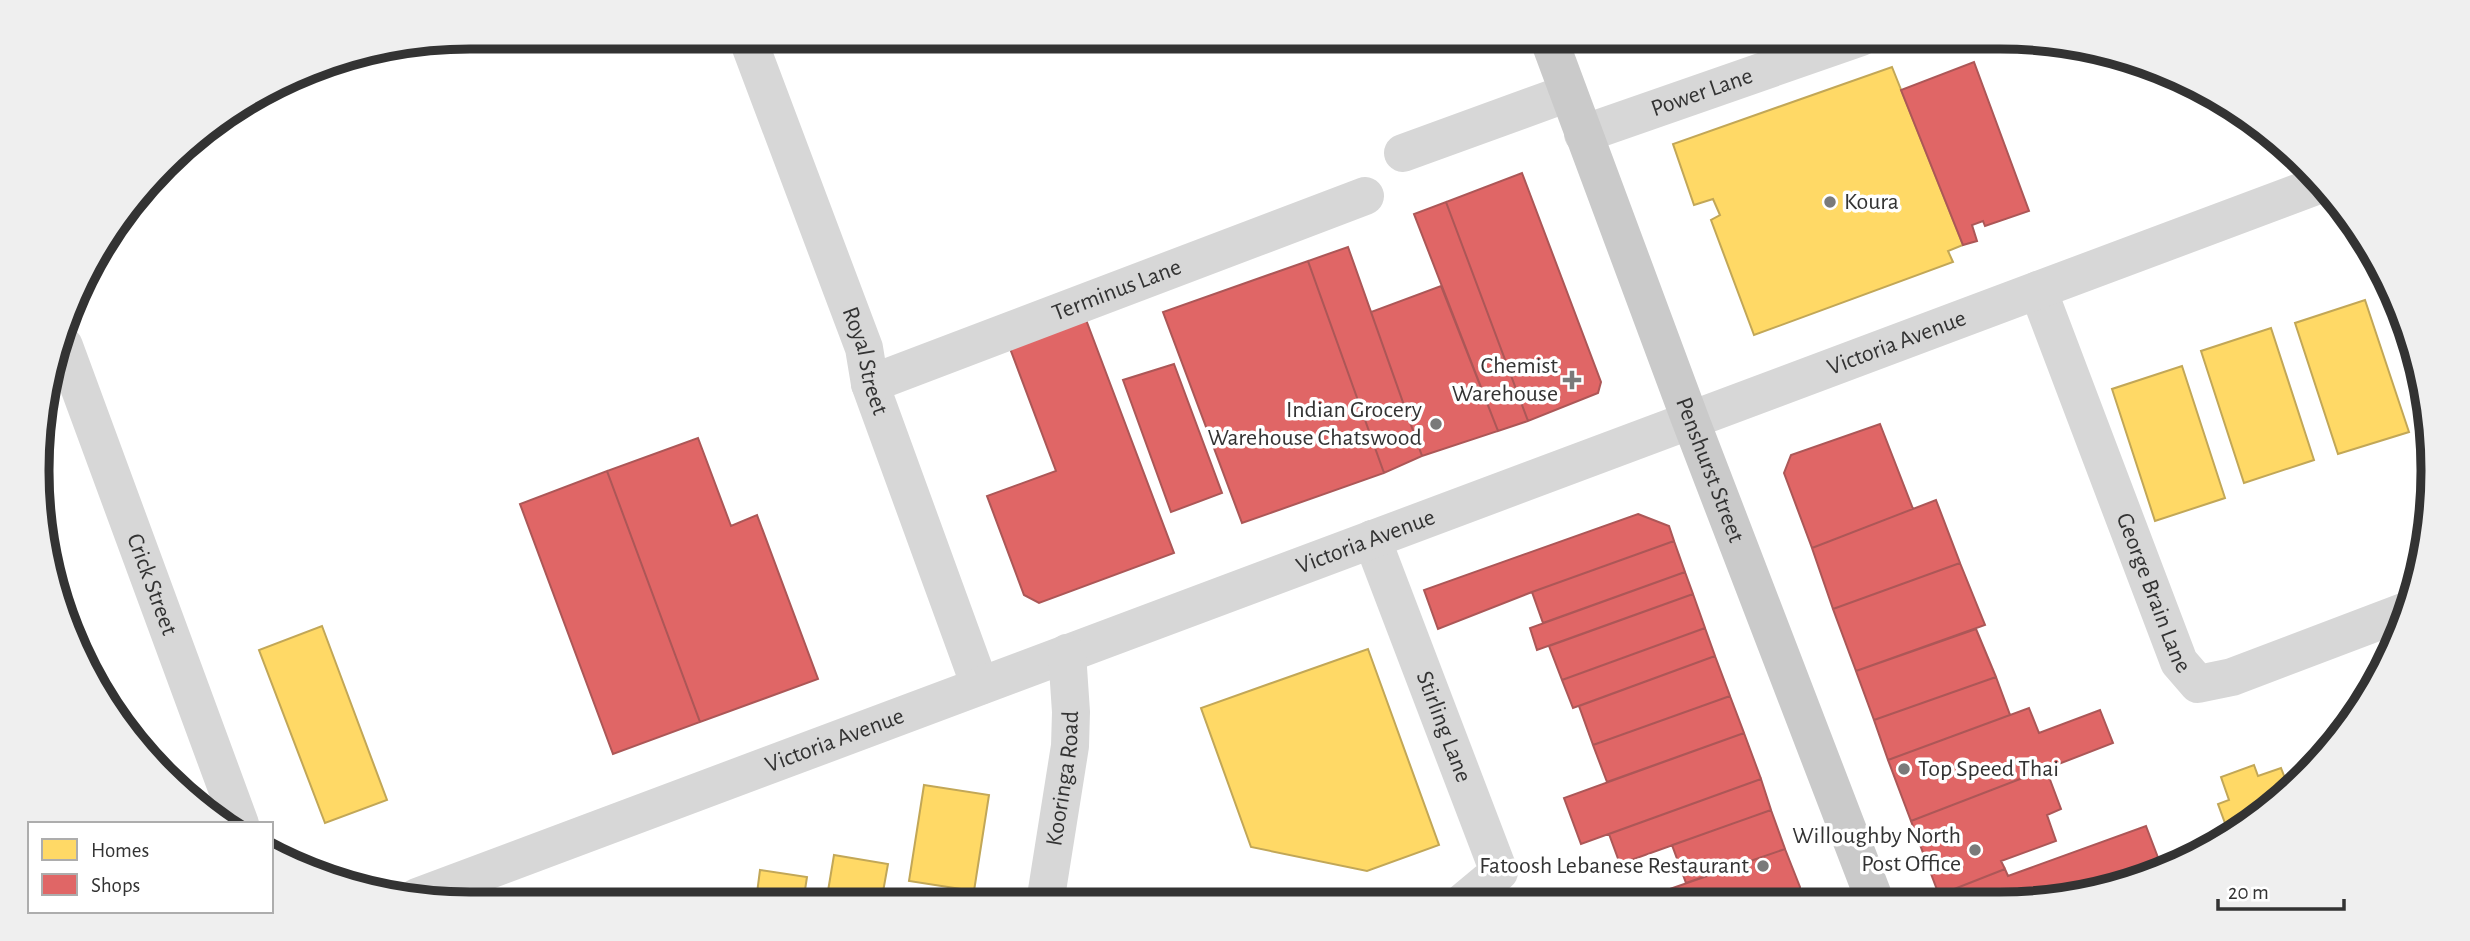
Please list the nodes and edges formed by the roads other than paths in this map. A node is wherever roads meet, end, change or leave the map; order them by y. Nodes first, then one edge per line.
1 (752, 49) edge
2 (1552, 49) edge
3 (1827, 49) edge
4 (1568, 93) junction
5 (1583, 134) junction
6 (1403, 153) dead end
7 (2311, 188) edge
8 (1365, 196) dead end
9 (2038, 290) junction
10 (66, 351) edge
11 (870, 384) junction
12 (1690, 419) junction
13 (1372, 539) junction
14 (2396, 615) edge
15 (1067, 653) junction
16 (980, 686) junction
17 (239, 822) edge
18 (434, 890) edge
19 (1047, 892) edge
20 (1475, 892) edge
21 (1872, 892) edge

1 - 11 street, Royal Street
2 - 4 main road, Penshurst Street
3 - 5 street, Power Lane
4 - 5 main road, Penshurst Street
4 - 6 street
5 - 12 main road, Penshurst Street
7 - 9 street, Victoria Avenue
8 - 11 street, Terminus Lane
9 - 12 street, Victoria Avenue
9 - 14 street, George Brain Lane
10 - 17 street, Crick Street
11 - 16 street, Royal Street
12 - 13 street, Victoria Avenue
12 - 21 main road, Penshurst Street
13 - 15 street, Victoria Avenue
13 - 20 street, Stirling Lane
15 - 16 street, Victoria Avenue
15 - 19 street, Kooringa Road
16 - 18 street, Victoria Avenue

